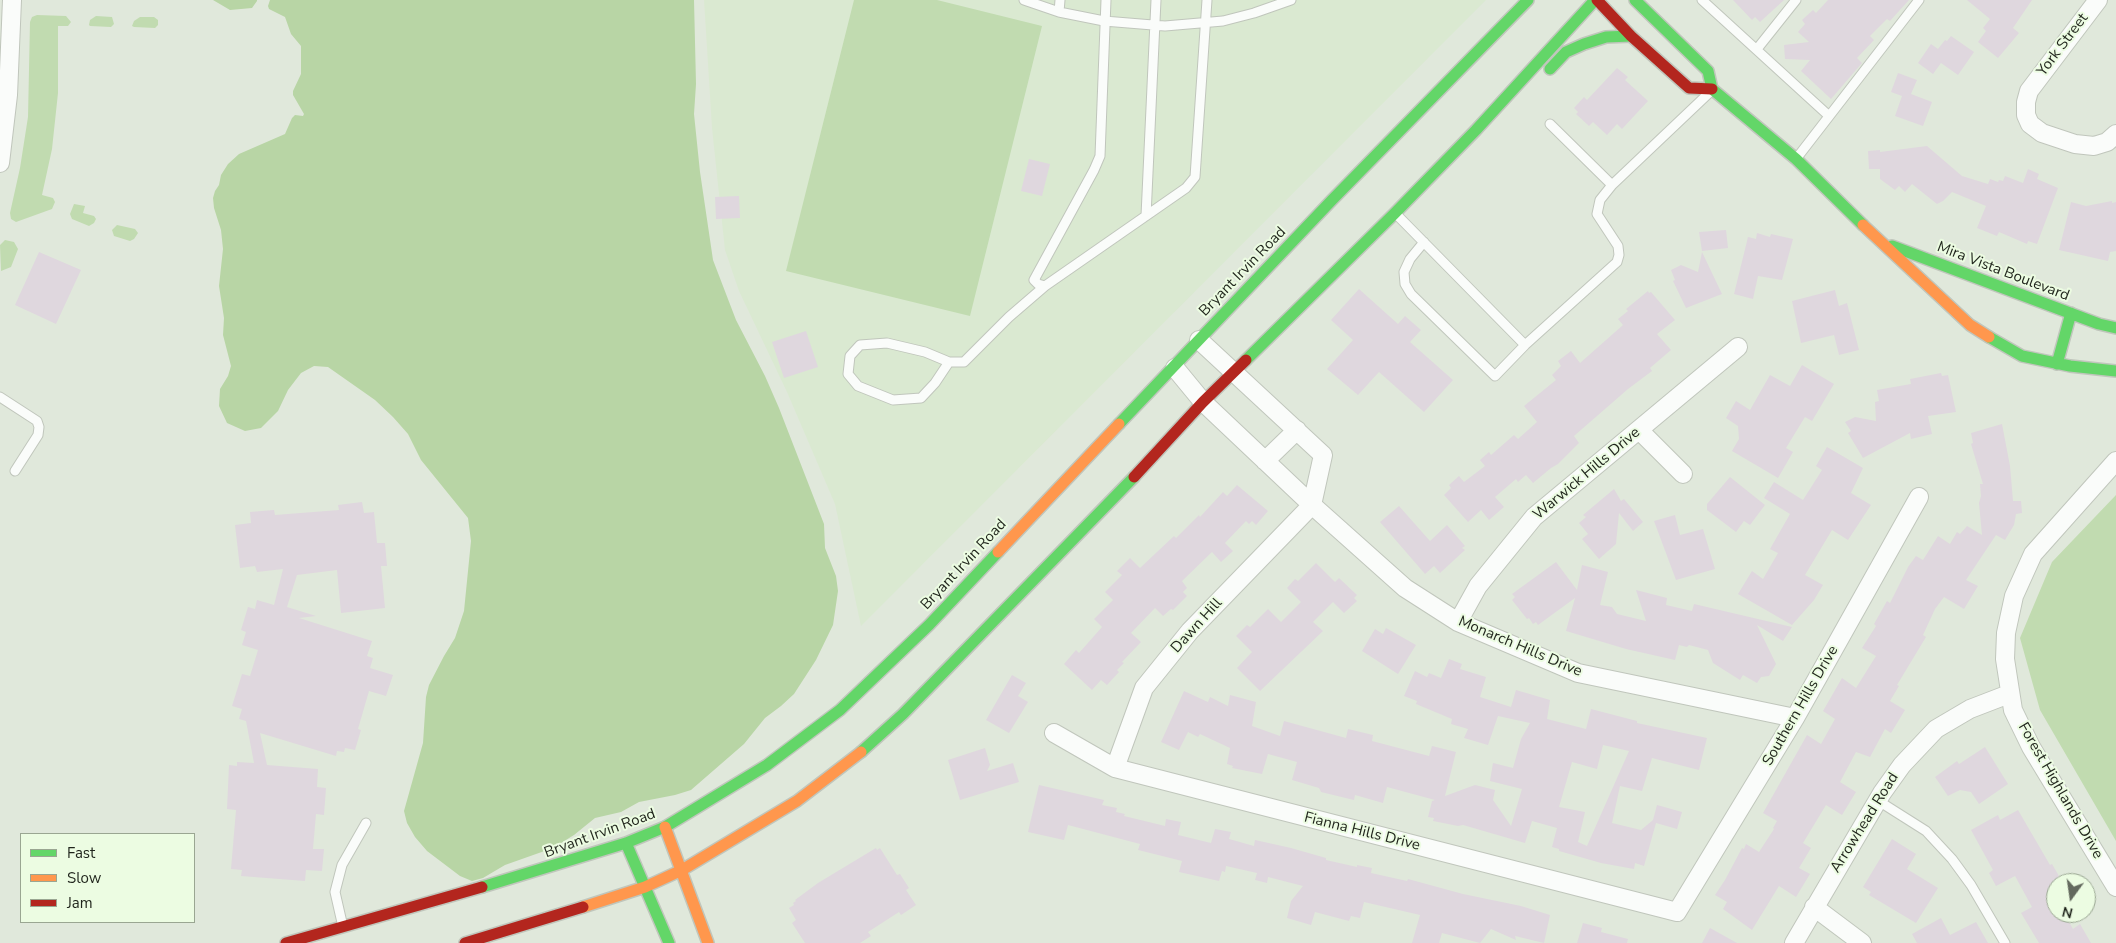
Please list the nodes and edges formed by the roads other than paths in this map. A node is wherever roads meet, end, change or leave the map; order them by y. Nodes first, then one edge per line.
1 (12, 0) edge
2 (1024, 0) edge
3 (1060, 0) edge
4 (1106, 0) edge
5 (1156, 0) edge
6 (1207, 0) edge
7 (1291, 0) edge
8 (1528, 0) edge
9 (1596, 0) edge
10 (1635, 0) edge
11 (1702, 0) edge
12 (1796, 0) edge
13 (1919, 0) edge
14 (2098, 0) edge
15 (1059, 12) junction
16 (1104, 21) junction
17 (1205, 23) junction
18 (1154, 25) junction
19 (1631, 36) junction
20 (1757, 49) junction
21 (1540, 79) dead end
22 (1712, 89) junction
23 (1507, 114) dead end
24 (1828, 115) junction
25 (1550, 124) dead end
26 (1476, 130) junction
27 (2116, 134) edge
28 (1796, 159) junction
29 (0, 163) edge
30 (1612, 184) junction
31 (1395, 213) junction
32 (1146, 216) junction
33 (1424, 242) junction
34 (1880, 242) junction
35 (1045, 286) junction
36 (2071, 313) junction
37 (2116, 328) edge
38 (1199, 340) junction
39 (1525, 345) junction
40 (1738, 347) dead end
41 (949, 362) junction
42 (2057, 364) junction
43 (1175, 368) junction
44 (2116, 371) edge
45 (1233, 372) junction
46 (0, 397) edge
47 (1203, 402) junction
48 (1297, 430) junction
49 (1639, 430) junction
50 (2116, 460) edge
51 (1265, 461) junction
52 (16, 472) dead end
53 (1682, 474) dead end
54 (1919, 497) dead end
55 (1312, 505) junction
56 (1458, 622) junction
57 (2010, 694) junction
58 (1796, 718) junction
59 (1054, 733) dead end
60 (1115, 768) junction
61 (1877, 800) junction
62 (366, 823) dead end
63 (665, 827) junction
64 (626, 843) junction
65 (682, 870) junction
66 (644, 887) junction
67 (2116, 887) edge
68 (1814, 907) junction
69 (1677, 912) joint
70 (344, 931) junction
71 (286, 943) edge
72 (465, 943) edge
73 (668, 943) edge
74 (708, 943) edge
75 (1794, 943) edge
76 (1862, 943) edge
77 (2005, 943) edge

1 - 29 street
2 - 15 lane
3 - 15 lane
4 - 16 lane
5 - 18 lane
6 - 17 lane
7 - 17 lane
8 - 38 main road, Bryant Irvin Road
9 - 19 main road
9 - 26 main road
10 - 22 main road, Mira Vista Boulevard
11 - 20 lane
12 - 20 lane
13 - 24 lane
14 - 27 street, York Street
15 - 16 lane
16 - 18 lane
16 - 35 lane
17 - 18 lane
17 - 32 lane
18 - 32 lane
19 - 21 main road
19 - 22 main road
20 - 24 lane
22 - 28 main road, Mira Vista Boulevard
22 - 30 lane
23 - 26 main road
24 - 28 lane
25 - 30 lane
26 - 31 main road
28 - 34 main road, Mira Vista Boulevard
30 - 39 lane
31 - 33 lane
31 - 45 main road
32 - 35 lane
33 - 39 lane
33 - 39 lane
34 - 36 main road, Mira Vista Boulevard
34 - 42 main road, Mira Vista Boulevard
35 - 41 lane
36 - 37 main road, Mira Vista Boulevard
36 - 42 main road
38 - 43 main road, Bryant Irvin Road
38 - 45 street
40 - 49 street, Warwick Hills Drive
41 - 41 lane
42 - 44 main road, Mira Vista Boulevard
43 - 47 street, Monarch Hills Drive
43 - 63 main road, Bryant Irvin Road
45 - 47 main road
45 - 48 street
46 - 52 lane
47 - 51 street, Monarch Hills Drive
47 - 65 main road
48 - 51 street
48 - 55 street
49 - 53 street
49 - 56 street, Warwick Hills Drive
50 - 57 street, Forest Highlands Drive
51 - 55 street, Monarch Hills Drive
54 - 58 street, Southern Hills Drive
55 - 56 street, Monarch Hills Drive
55 - 60 street, Dawn Hill
56 - 58 street, Monarch Hills Drive
57 - 61 street, Arrowhead Road
57 - 67 street, Forest Highlands Drive
58 - 69 street, Southern Hills Drive
59 - 60 street, Fianna Hills Drive
60 - 69 street, Fianna Hills Drive
61 - 68 street, Arrowhead Road
61 - 77 lane
62 - 70 lane
63 - 64 main road, Bryant Irvin Road
63 - 65 main road
64 - 66 main road
64 - 70 main road, Bryant Irvin Road
65 - 66 main road
65 - 74 main road
66 - 72 main road
66 - 73 main road
68 - 75 street, Arrowhead Road
68 - 76 street
70 - 71 main road, Bryant Irvin Road

